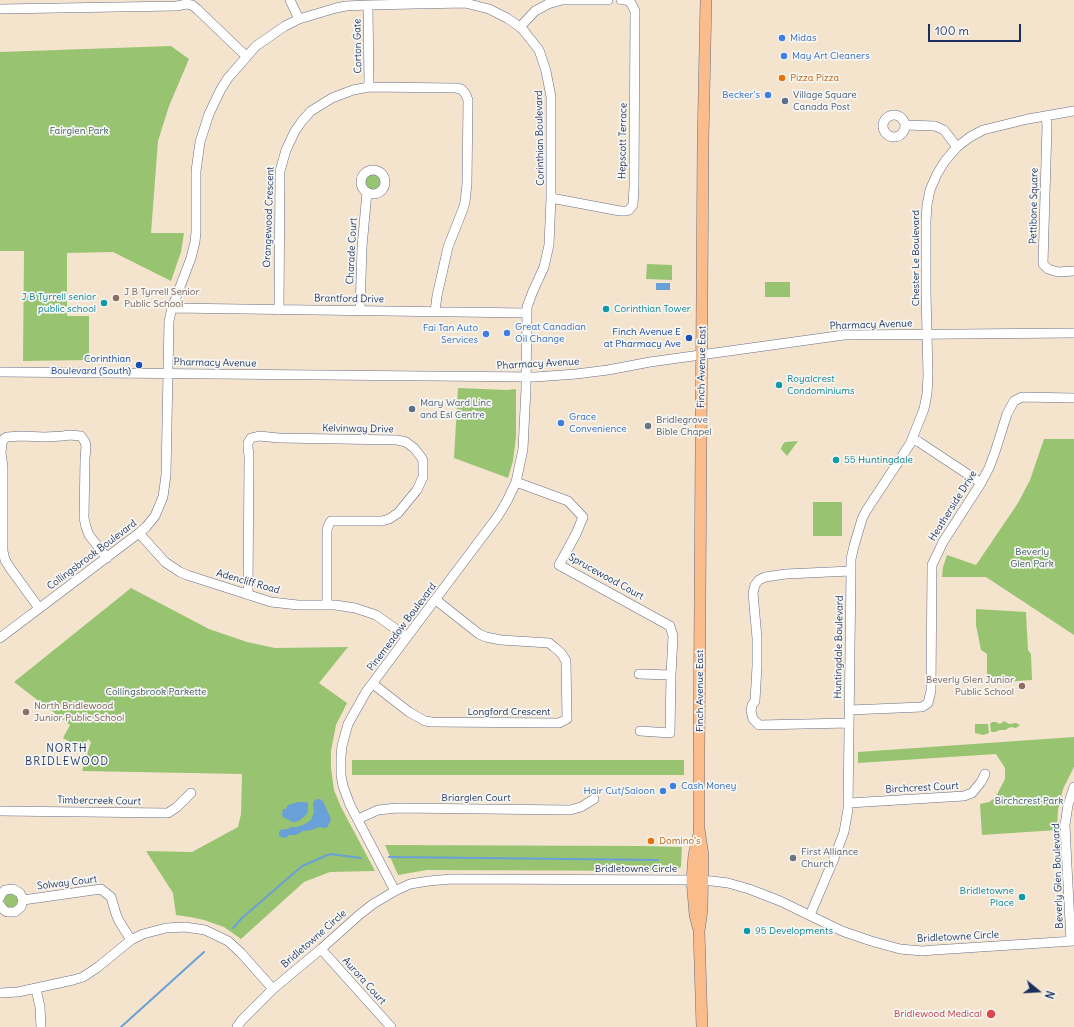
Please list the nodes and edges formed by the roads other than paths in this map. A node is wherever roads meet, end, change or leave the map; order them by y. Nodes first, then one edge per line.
1 (290, 0) edge
2 (608, 0) edge
3 (621, 0) edge
4 (706, 0) edge
5 (368, 4) junction
6 (0, 9) edge
7 (299, 19) junction
8 (520, 27) junction
9 (246, 56) junction
10 (369, 87) junction
11 (1074, 111) edge
12 (1046, 116) junction
13 (906, 125) dead end
14 (957, 147) junction
15 (367, 192) dead end
16 (551, 198) junction
17 (1074, 271) edge
18 (172, 308) junction
19 (279, 310) junction
20 (360, 311) junction
21 (435, 311) junction
22 (527, 312) junction
23 (1074, 333) edge
24 (928, 334) junction
25 (702, 354) junction
26 (0, 372) edge
27 (167, 373) junction
28 (526, 377) junction
29 (1074, 398) edge
30 (912, 439) junction
31 (516, 482) junction
32 (981, 483) junction
33 (139, 533) junction
34 (107, 558) junction
35 (851, 572) junction
36 (248, 595) junction
37 (436, 600) junction
38 (327, 604) junction
39 (39, 608) junction
40 (407, 637) junction
41 (0, 638) edge
42 (639, 674) dead end
43 (671, 675) junction
44 (373, 684) junction
45 (850, 710) junction
46 (849, 723) junction
47 (640, 732) dead end
48 (985, 774) dead end
49 (1074, 787) edge
50 (191, 793) dead end
51 (594, 799) dead end
52 (849, 804) junction
53 (0, 811) edge
54 (358, 819) junction
55 (699, 829) junction
56 (692, 880) junction
57 (704, 881) junction
58 (395, 891) junction
59 (0, 897) edge
60 (23, 900) junction
61 (0, 905) edge
62 (810, 915) junction
63 (699, 931) junction
64 (131, 940) junction
65 (1073, 941) edge
66 (321, 949) junction
67 (36, 988) junction
68 (273, 989) junction
69 (0, 993) edge
70 (41, 1027) edge
71 (237, 1027) edge
72 (390, 1027) edge
73 (702, 1027) edge

1 - 7 street
2 - 8 street
3 - 16 street, Hepscott Terrace
4 - 25 main road, Finch Avenue East
5 - 7 street, Corinthian Boulevard
5 - 8 street, Corinthian Boulevard
5 - 10 street, Corton Gate
6 - 9 street
7 - 9 street, Corinthian Boulevard
8 - 16 street, Corinthian Boulevard
9 - 18 street, Corinthian Boulevard
10 - 19 street, Orangewood Crescent
10 - 21 street, Orangewood Crescent
11 - 12 street, Chester Le Boulevard
12 - 14 street, Chester Le Boulevard
12 - 17 street, Pettibone Square
13 - 14 street
14 - 24 street, Chester Le Boulevard
15 - 20 street, Charade Court
16 - 22 street, Corinthian Boulevard
18 - 19 street, Brantford Drive
18 - 27 street, Corinthian Boulevard
19 - 20 street, Brantford Drive
20 - 21 street, Brantford Drive
21 - 22 street, Brantford Drive
22 - 28 street, Corinthian Boulevard
23 - 24 street, Pharmacy Avenue
24 - 25 street, Pharmacy Avenue
24 - 30 street, Huntingdale Boulevard
25 - 28 street, Pharmacy Avenue
25 - 55 main road, Finch Avenue East
26 - 27 street, Pharmacy Avenue
27 - 28 street, Pharmacy Avenue
27 - 33 street, Collingsbrook Boulevard
28 - 31 street, Pinemeadow Boulevard
29 - 32 street, Heatherside Drive
30 - 32 street
30 - 35 street, Huntingdale Boulevard
31 - 37 street, Pinemeadow Boulevard
31 - 43 street, Sprucewood Court
32 - 45 street, Heatherside Drive
33 - 34 street, Collingsbrook Boulevard
33 - 36 street, Adencliff Road
34 - 39 street, Collingsbrook Boulevard
34 - 39 street
35 - 45 street, Huntingdale Boulevard
35 - 46 street
36 - 38 street, Adencliff Road
36 - 38 street, Kelvinway Drive
37 - 40 street, Pinemeadow Boulevard
37 - 44 street, Longford Crescent
38 - 40 street, Adencliff Road
39 - 41 street, Collingsbrook Boulevard
40 - 44 street, Pinemeadow Boulevard
42 - 43 street
43 - 47 street, Sprucewood Court
44 - 54 street, Pinemeadow Boulevard
45 - 46 street, Huntingdale Boulevard
46 - 52 street, Huntingdale Boulevard
48 - 52 street, Birchcrest Court
49 - 65 street, Beverly Glen Boulevard
50 - 53 street, Timbercreek Court
51 - 54 street, Briarglen Court
52 - 62 street, Huntingdale Boulevard
54 - 58 street, Pinemeadow Boulevard
55 - 56 main road, Finch Avenue East
55 - 57 main road, Finch Avenue East
56 - 57 street, Bridletowne Circle
56 - 58 street, Bridletowne Circle
56 - 63 main road, Finch Avenue East
57 - 62 street, Bridletowne Circle
57 - 63 main road, Finch Avenue East
58 - 66 street, Bridletowne Circle
59 - 60 street
60 - 61 street
60 - 64 street, Solway Court
62 - 65 street, Bridletowne Circle
63 - 73 main road, Finch Avenue East
64 - 67 street
64 - 68 street
66 - 68 street, Bridletowne Circle
66 - 72 street, Aurora Court
67 - 69 street
67 - 70 street
68 - 71 street, Bridletowne Circle

